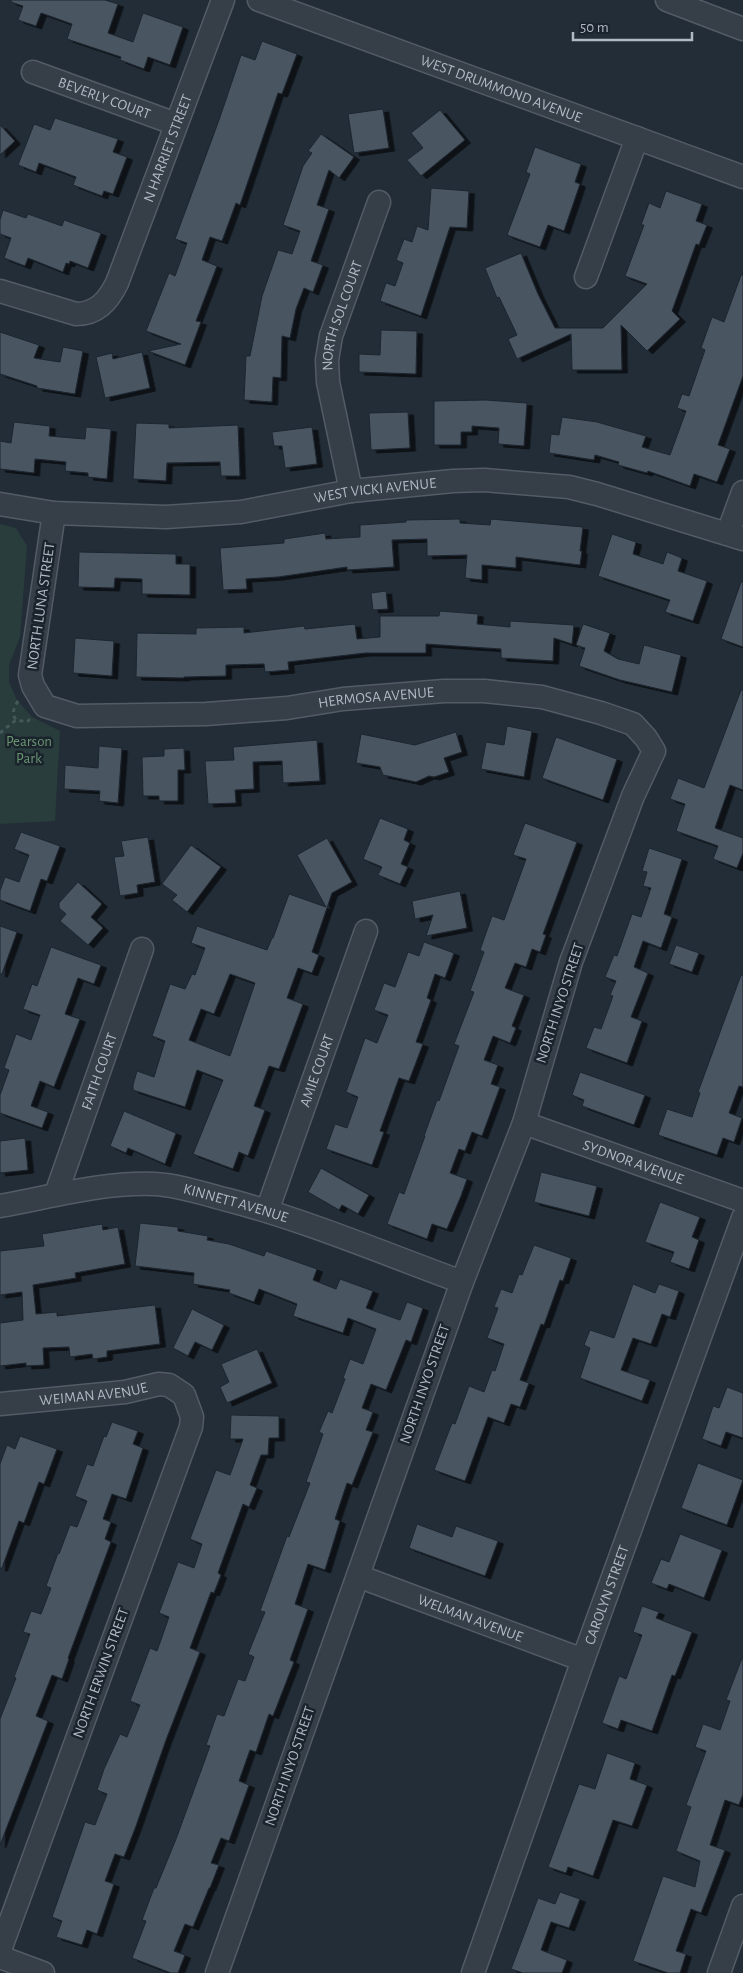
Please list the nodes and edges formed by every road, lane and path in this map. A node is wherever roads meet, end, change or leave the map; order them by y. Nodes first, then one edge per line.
1 (223, 0) edge
2 (259, 0) edge
3 (667, 0) edge
4 (743, 29) edge
5 (33, 72) dead end
6 (176, 124) junction
7 (637, 138) junction
8 (743, 177) edge
9 (379, 202) dead end
10 (586, 277) dead end
11 (0, 291) edge
12 (350, 491) junction
13 (743, 492) edge
14 (0, 504) edge
15 (54, 513) junction
16 (735, 536) edge
17 (29, 706) junction
18 (16, 720) junction
19 (0, 733) edge
20 (633, 796) joint
21 (366, 931) dead end
22 (142, 949) dead end
23 (524, 1123) junction
24 (56, 1194) junction
25 (743, 1201) edge
26 (0, 1206) edge
27 (267, 1211) junction
28 (743, 1218) edge
29 (462, 1282) junction
30 (184, 1395) joint
31 (0, 1404) edge
32 (358, 1576) junction
33 (583, 1660) junction
34 (743, 1906) edge
35 (0, 1950) edge
36 (0, 1957) edge
37 (43, 1973) edge
38 (217, 1973) edge
39 (473, 1973) edge
40 (719, 1973) edge

1 - 6 street, N HARRIET STREET
2 - 7 street, WEST DRUMMOND AVENUE
3 - 4 street
5 - 6 street, BEVERLY COURT
6 - 11 street, N HARRIET STREET
7 - 8 street, WEST DRUMMOND AVENUE
7 - 10 street
9 - 12 street, NORTH SOL COURT
12 - 15 street, WEST VICKI AVENUE
12 - 16 street, WEST VICKI AVENUE
13 - 16 street
14 - 15 street, WEST VICKI AVENUE
15 - 17 street, NORTH LUNA STREET
17 - 18 path
17 - 18 path
17 - 20 street, HERMOSA AVENUE
18 - 19 path
20 - 23 street, NORTH INYO STREET
21 - 27 street, AMIE COURT
22 - 24 street, FAITH COURT
23 - 25 street, SYDNOR AVENUE
23 - 29 street, NORTH INYO STREET
24 - 26 street, KINNETT AVENUE
24 - 27 street, KINNETT AVENUE
27 - 29 street, KINNETT AVENUE
28 - 33 street, CAROLYN STREET
29 - 32 street, NORTH INYO STREET
30 - 31 street, WEIMAN AVENUE
30 - 35 street, NORTH ERWIN STREET
32 - 33 street, WELMAN AVENUE
32 - 38 street, NORTH INYO STREET
33 - 39 street, CAROLYN STREET
34 - 40 street
36 - 37 street

